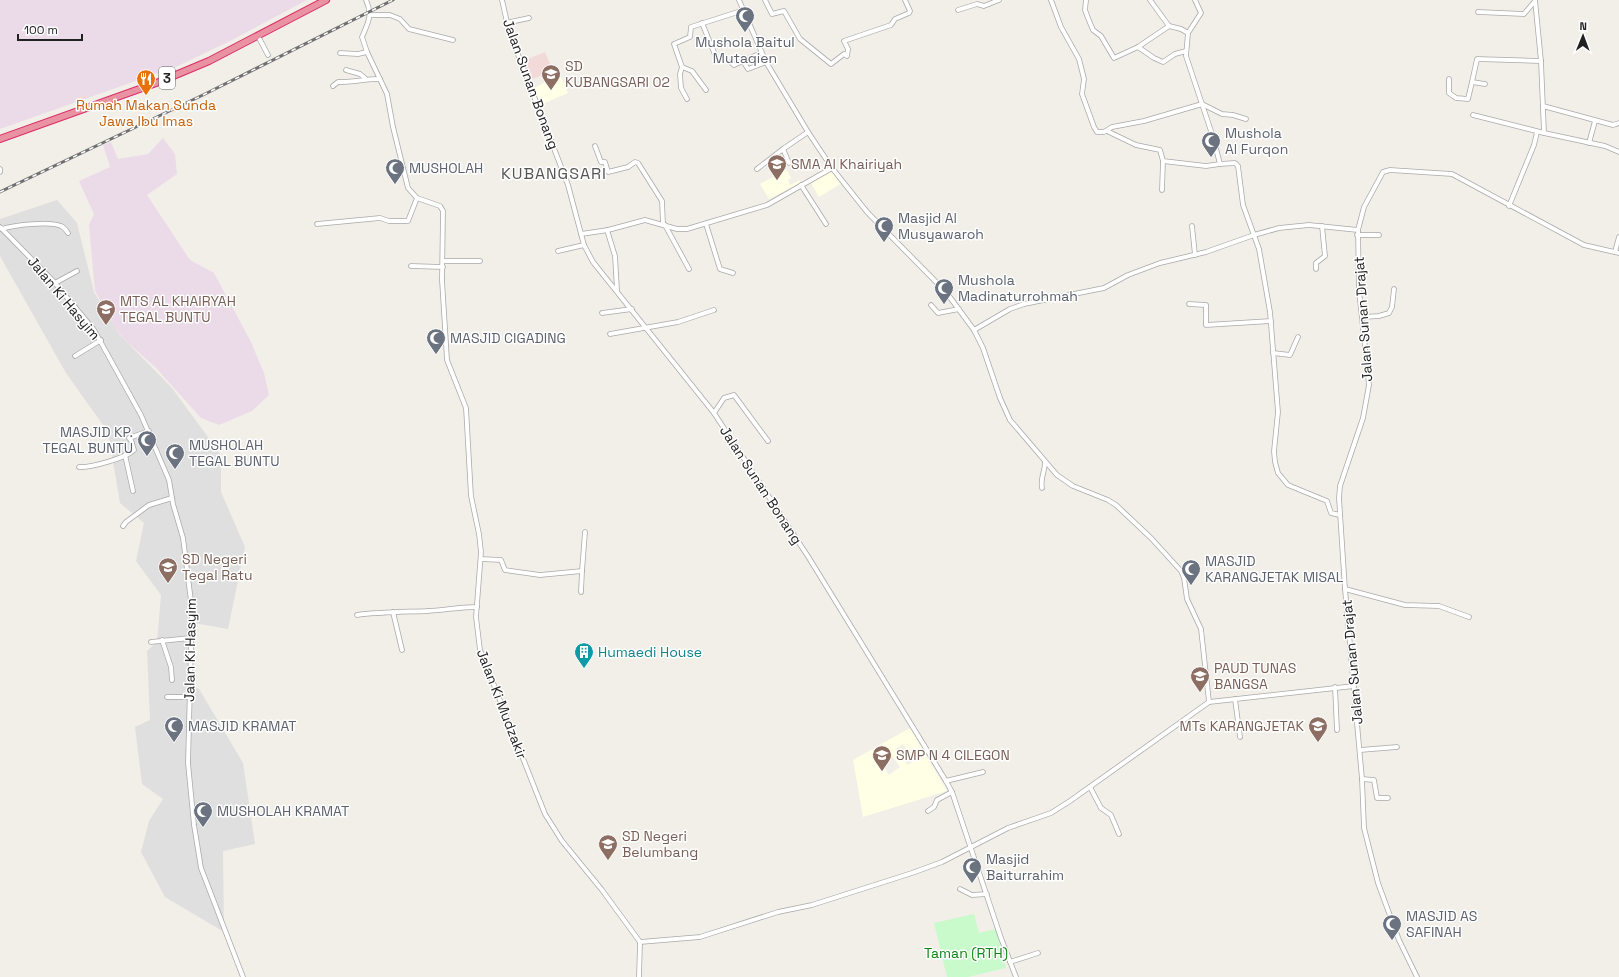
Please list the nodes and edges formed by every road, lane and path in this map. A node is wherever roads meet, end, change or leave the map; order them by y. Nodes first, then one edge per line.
1 (326, 0) edge
2 (366, 0) edge
3 (502, 0) edge
4 (739, 0) edge
5 (765, 0) edge
6 (905, 0) edge
7 (999, 0) edge
8 (1051, 0) edge
9 (1086, 0) edge
10 (1150, 0) edge
11 (1195, 0) edge
12 (1535, 0) edge
13 (744, 10) junction
14 (958, 10) dead end
15 (1478, 12) dead end
16 (370, 15) junction
17 (529, 18) dead end
18 (506, 23) junction
19 (702, 23) junction
20 (1169, 26) junction
21 (1188, 33) junction
22 (258, 36) junction
23 (453, 40) dead end
24 (1138, 47) junction
25 (1186, 51) junction
26 (367, 52) junction
27 (340, 53) dead end
28 (761, 53) junction
29 (268, 55) dead end
30 (716, 56) dead end
31 (743, 61) junction
32 (1541, 61) junction
33 (732, 62) dead end
34 (766, 62) junction
35 (682, 67) junction
36 (346, 70) dead end
37 (366, 79) junction
38 (380, 79) junction
39 (1450, 79) dead end
40 (1472, 82) junction
41 (1485, 84) dead end
42 (333, 86) dead end
43 (706, 90) dead end
44 (688, 99) dead end
45 (1202, 104) junction
46 (1543, 106) junction
47 (1473, 115) dead end
48 (1246, 120) dead end
49 (1595, 121) junction
50 (1619, 124) edge
51 (1107, 131) junction
52 (808, 132) junction
53 (1537, 132) junction
54 (1544, 133) junction
55 (0, 139) edge
56 (1589, 143) junction
57 (595, 146) dead end
58 (783, 149) junction
59 (1619, 152) edge
60 (1163, 161) junction
61 (789, 163) dead end
62 (1220, 164) junction
63 (757, 168) dead end
64 (832, 168) junction
65 (801, 185) junction
66 (1162, 190) dead end
67 (417, 198) junction
68 (1508, 206) junction
69 (317, 224) dead end
70 (706, 224) junction
71 (826, 224) dead end
72 (664, 225) junction
73 (1192, 226) dead end
74 (1322, 226) junction
75 (1, 228) edge
76 (607, 230) junction
77 (1358, 230) junction
78 (68, 232) dead end
79 (581, 234) junction
80 (1254, 235) junction
81 (1379, 235) dead end
82 (1357, 236) junction
83 (1619, 237) edge
84 (584, 246) junction
85 (558, 252) dead end
86 (1617, 252) edge
87 (1195, 255) junction
88 (443, 261) junction
89 (480, 261) dead end
90 (412, 266) dead end
91 (443, 267) junction
92 (689, 269) dead end
93 (1316, 269) dead end
94 (77, 271) dead end
95 (733, 273) dead end
96 (55, 283) junction
97 (1394, 289) dead end
98 (617, 290) junction
99 (1189, 304) dead end
100 (931, 305) dead end
101 (632, 309) junction
102 (959, 309) junction
103 (714, 310) dead end
104 (602, 313) dead end
105 (1363, 317) junction
106 (1271, 321) junction
107 (646, 327) junction
108 (974, 330) junction
109 (610, 334) dead end
110 (1298, 337) dead end
111 (101, 340) junction
112 (1273, 353) junction
113 (75, 356) dead end
114 (714, 413) junction
115 (149, 431) junction
116 (768, 442) dead end
117 (125, 456) junction
118 (1045, 462) junction
119 (79, 467) dead end
120 (1042, 488) dead end
121 (133, 491) dead end
122 (172, 498) junction
123 (1340, 515) junction
124 (123, 526) dead end
125 (585, 532) dead end
126 (481, 559) junction
127 (582, 571) junction
128 (1345, 589) junction
129 (581, 592) dead end
130 (477, 607) junction
131 (393, 612) junction
132 (357, 615) dead end
133 (1469, 617) dead end
134 (190, 638) junction
135 (162, 640) junction
136 (151, 642) dead end
137 (402, 650) dead end
138 (172, 680) dead end
139 (1354, 686) junction
140 (1335, 687) junction
141 (167, 697) dead end
142 (190, 697) junction
143 (1235, 699) junction
144 (1209, 702) junction
145 (1336, 730) dead end
146 (1240, 738) dead end
147 (1397, 747) dead end
148 (1360, 750) junction
149 (983, 772) dead end
150 (1362, 779) junction
151 (946, 781) junction
152 (1090, 787) junction
153 (952, 792) junction
154 (1388, 798) dead end
155 (928, 810) dead end
156 (1119, 834) dead end
157 (971, 847) junction
158 (960, 889) dead end
159 (987, 894) junction
160 (640, 942) junction
161 (1038, 953) dead end
162 (1010, 962) junction
163 (243, 977) edge
164 (639, 977) edge
165 (1016, 977) edge
166 (1417, 977) edge

1 - 22 highway, 3
2 - 16 street
3 - 18 street, Jalan Sunan Bonang
4 - 13 street
5 - 6 street
7 - 14 street
8 - 51 street
9 - 24 street
10 - 20 street
11 - 21 street
12 - 15 street
12 - 32 street
13 - 19 street
13 - 28 street
16 - 23 street
16 - 26 street
17 - 18 street
18 - 79 street, Jalan Sunan Bonang
19 - 30 street
19 - 35 street
20 - 21 street
20 - 24 street
21 - 25 street
22 - 29 street
22 - 55 highway, 3
24 - 25 street
25 - 45 street
26 - 27 street
26 - 38 street
28 - 31 street
28 - 34 street
31 - 33 street
31 - 34 street
32 - 40 street
32 - 46 street
34 - 52 street
35 - 43 street
35 - 44 street
36 - 37 street
37 - 38 street
37 - 42 street
38 - 67 street
39 - 40 street
40 - 41 street
45 - 48 street
45 - 51 street
45 - 62 street
46 - 49 street
46 - 54 street
47 - 53 street
49 - 50 street
49 - 56 street
51 - 60 street
52 - 58 street
52 - 64 street
53 - 54 street
53 - 68 street
54 - 56 street
56 - 59 street
57 - 72 street
58 - 61 street
58 - 63 street
60 - 62 street
60 - 66 street
62 - 80 street
64 - 65 street
64 - 102 street
65 - 70 street
65 - 71 street
67 - 69 street
67 - 88 street, Jalan Ki Mudzakir
68 - 77 street, Jalan Sunan Drajat
68 - 86 street, Jalan Sunan Drajat
70 - 72 street
70 - 95 street
72 - 76 street
72 - 92 street
73 - 87 street
74 - 77 street
74 - 80 street
74 - 93 street
75 - 78 street
75 - 96 street, Jalan Ki Hasyim
76 - 79 street
76 - 98 street
77 - 82 street, Jalan Sunan Drajat
79 - 84 street, Jalan Sunan Bonang
80 - 87 street
80 - 106 street
81 - 82 street
82 - 105 street, Jalan Sunan Drajat
83 - 86 street
84 - 85 street
84 - 98 street, Jalan Sunan Bonang
87 - 108 street
88 - 89 street
88 - 91 street, Jalan Ki Mudzakir
90 - 91 street
91 - 126 street, Jalan Ki Mudzakir
94 - 96 street
96 - 111 street, Jalan Ki Hasyim
97 - 105 street
98 - 101 street, Jalan Sunan Bonang
99 - 106 street
100 - 102 street
101 - 104 street
101 - 107 street, Jalan Sunan Bonang
102 - 108 street
103 - 107 street
105 - 123 street, Jalan Sunan Drajat
106 - 112 street
107 - 109 street
107 - 114 street, Jalan Sunan Bonang
108 - 118 street
110 - 112 street
111 - 113 street
111 - 115 street, Jalan Ki Hasyim
112 - 123 street
114 - 116 street
114 - 151 street, Jalan Sunan Bonang
115 - 117 street
115 - 122 street, Jalan Ki Hasyim
117 - 119 street
117 - 121 street
118 - 120 street
118 - 144 street
122 - 124 street
122 - 134 street, Jalan Ki Hasyim
123 - 128 street, Jalan Sunan Drajat
125 - 127 street
126 - 127 street
126 - 130 street, Jalan Ki Mudzakir
127 - 129 street
128 - 133 street
128 - 139 street, Jalan Sunan Drajat
130 - 131 street
130 - 160 street, Jalan Ki Mudzakir
131 - 132 street
131 - 137 street
134 - 135 street
134 - 142 street, Jalan Ki Hasyim
135 - 136 street
135 - 138 street
139 - 140 street
139 - 148 street, Jalan Sunan Drajat
140 - 143 street
140 - 145 street
141 - 142 street
142 - 163 street, Jalan Ki Hasyim
143 - 144 street
143 - 146 street
144 - 152 street
147 - 148 street
148 - 150 street, Jalan Sunan Drajat
149 - 151 street
150 - 154 street
150 - 166 street, Jalan Sunan Drajat
151 - 153 street, Jalan Sunan Bonang
152 - 156 street
152 - 157 street
153 - 155 street
153 - 157 street, Jalan Sunan Bonang
157 - 159 street, Jalan Sunan Bonang
157 - 160 street
158 - 159 street
159 - 162 street, Jalan Sunan Bonang
160 - 164 street
161 - 162 street
162 - 165 street, Jalan Sunan Bonang

